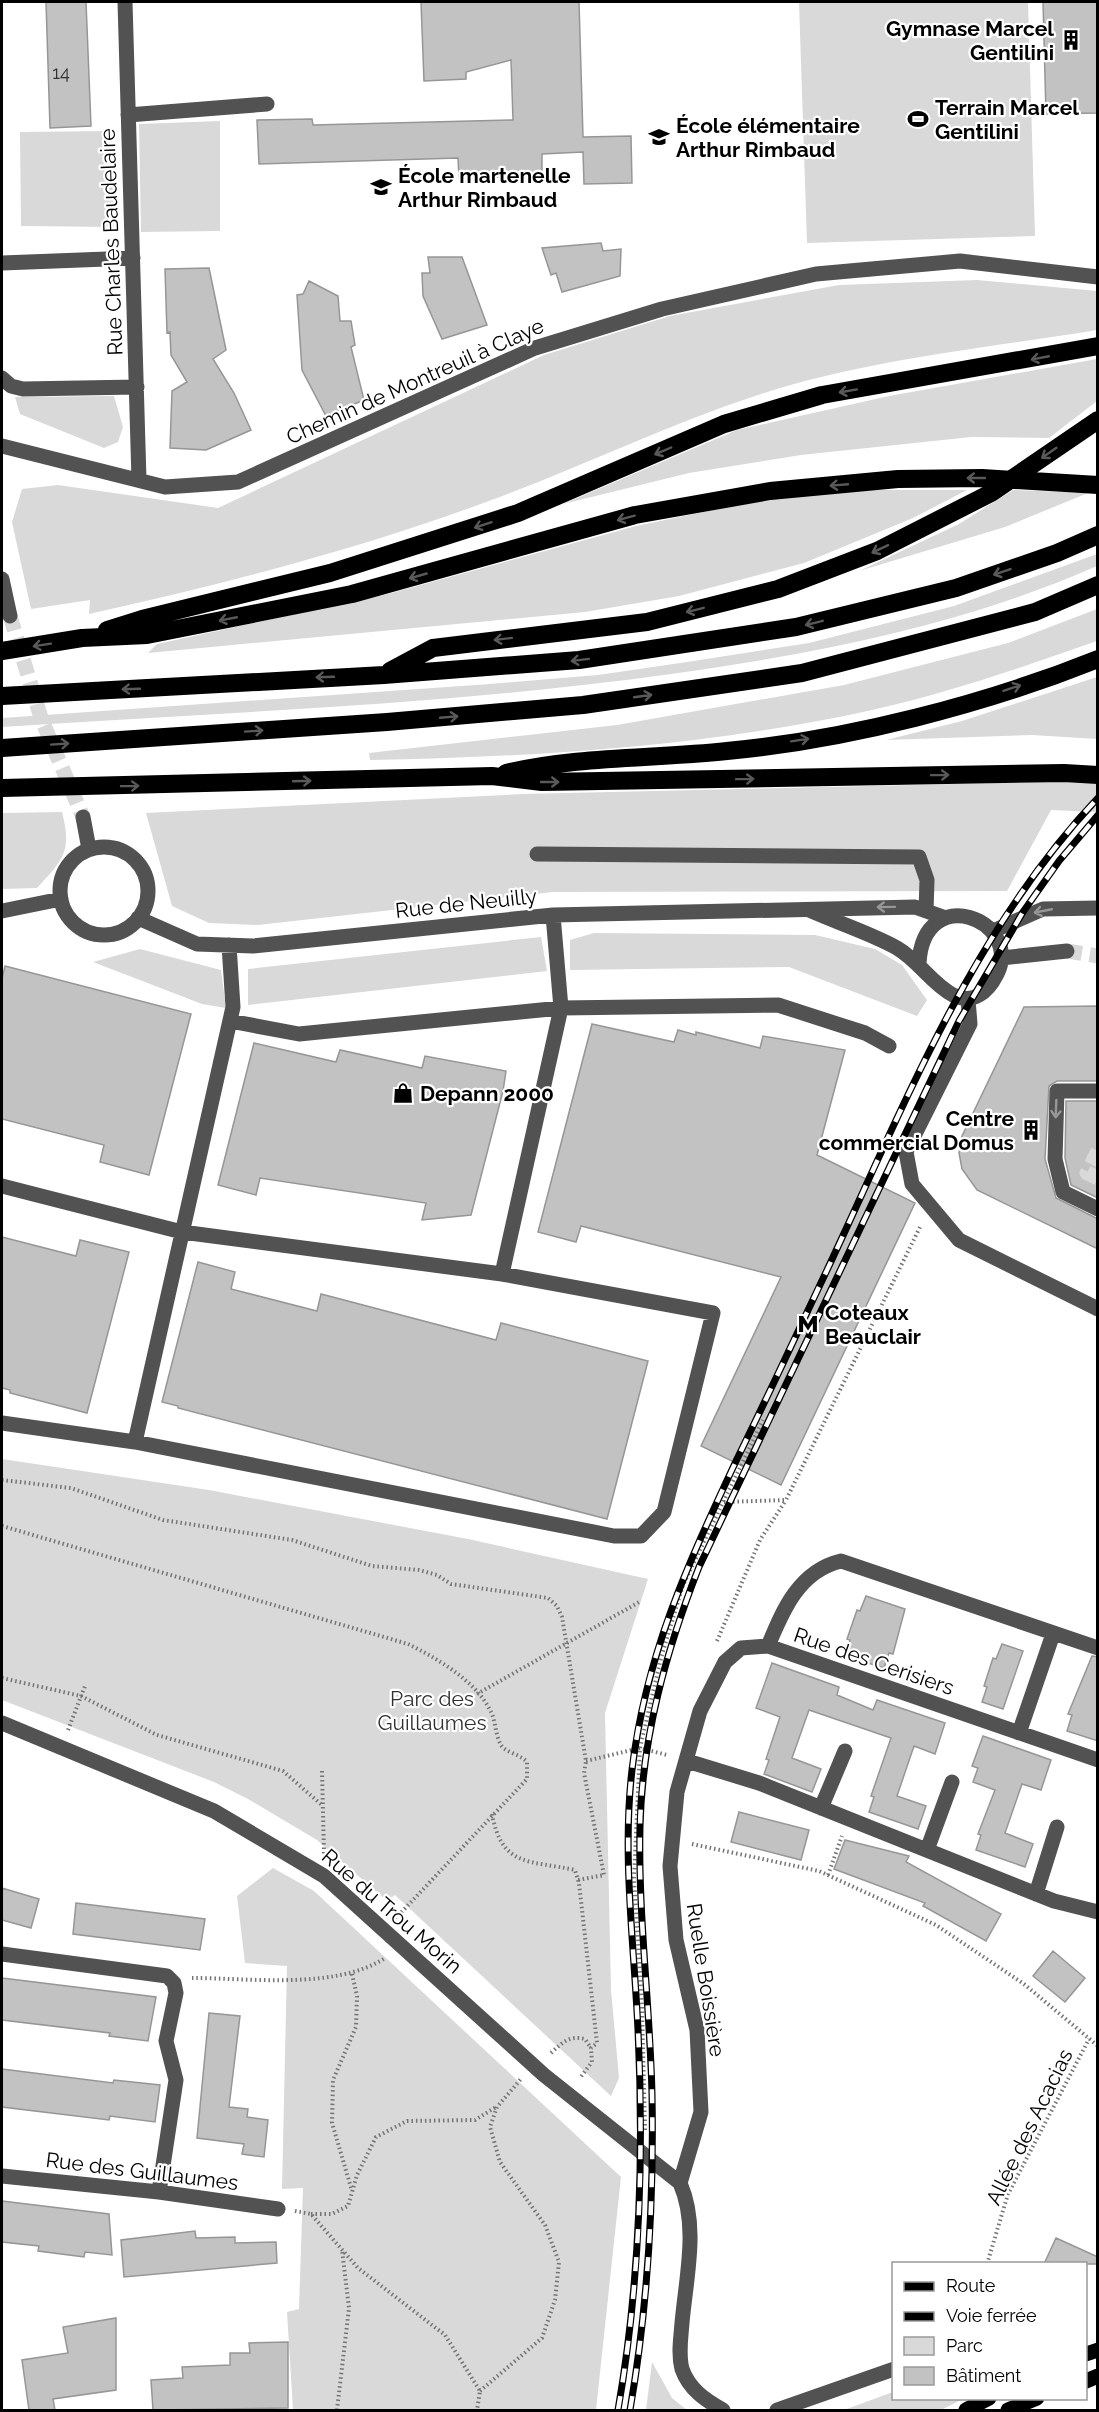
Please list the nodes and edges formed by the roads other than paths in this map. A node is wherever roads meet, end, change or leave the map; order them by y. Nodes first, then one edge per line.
1 (125, 2) edge
2 (267, 104) dead end
3 (128, 115) junction
4 (133, 258) junction
5 (2, 263) edge
6 (1098, 277) edge
7 (1098, 346) edge
8 (2, 378) edge
9 (137, 387) junction
10 (1098, 420) edge
11 (2, 446) edge
12 (140, 480) junction
13 (1098, 485) edge
14 (1098, 535) edge
15 (2, 579) edge
16 (1098, 585) edge
17 (10, 616) tunnel mouth
18 (82, 638) junction
19 (2, 651) edge
20 (1098, 659) edge
21 (384, 675) junction
22 (2, 696) edge
23 (2, 748) edge
24 (1098, 775) edge
25 (492, 776) junction
26 (2, 788) edge
27 (83, 817) tunnel mouth
28 (89, 849) junction
29 (537, 854) dead end
30 (60, 899) junction
31 (803, 908) junction
32 (1098, 908) edge
33 (2, 911) edge
34 (926, 911) junction
35 (553, 915) junction
36 (942, 917) junction
37 (138, 918) junction
38 (993, 931) junction
39 (229, 945) junction
40 (1067, 951) tunnel mouth
41 (1001, 958) junction
42 (919, 963) junction
43 (968, 999) junction
44 (561, 1008) junction
45 (230, 1021) junction
46 (889, 1046) dead end
47 (1098, 1091) edge
48 (2, 1186) edge
49 (1098, 1209) edge
50 (182, 1233) junction
51 (502, 1274) junction
52 (1098, 1309) edge
53 (2, 1423) edge
54 (135, 1442) junction
55 (1053, 1634) junction
56 (768, 1646) junction
57 (1098, 1648) edge
58 (2, 1723) edge
59 (1019, 1733) junction
60 (845, 1751) dead end
61 (1098, 1760) edge
62 (687, 1761) junction
63 (952, 1782) dead end
64 (821, 1808) junction
65 (1057, 1827) dead end
66 (927, 1850) junction
67 (1036, 1894) junction
68 (1098, 1912) edge
69 (2, 1954) edge
70 (2, 2176) edge
71 (680, 2183) junction
72 (159, 2192) junction
73 (278, 2209) road end
74 (892, 2370) edge
75 (984, 2400) edge
76 (1032, 2400) edge
77 (723, 2410) edge
78 (777, 2410) edge
79 (966, 2410) edge
80 (1008, 2410) edge

1 - 3 street, Rue Charles Baudelaire
2 - 3 street
3 - 4 street, Rue Charles Baudelaire
4 - 5 street
4 - 9 street, Rue Charles Baudelaire
6 - 12 street, Chemin de Montreuil à Claye
7 -> 18 highway
8 - 9 street
9 - 12 street, Rue Charles Baudelaire
10 -> 21 highway
11 - 12 street, Chemin de Montreuil à Claye
13 -> 18 highway
14 -> 21 highway
15 - 17 street
23 -> 16 highway
18 -> 19 highway
25 -> 20 highway
21 -> 22 highway
25 -> 24 highway
26 -> 25 highway
27 - 28 street
28 - 30 street
28 - 37 street
29 - 34 street
30 - 33 street
30 - 37 street
34 -> 31 street, Rue de Neuilly
31 - 35 street, Rue de Neuilly
31 - 42 street, Rue de Neuilly
32 -> 38 street
34 - 36 street, Rue de Neuilly
35 - 39 street, Rue de Neuilly
35 - 44 street
36 - 38 street
36 - 42 street
37 - 39 street, Rue de Neuilly
38 - 41 street
39 - 45 street
40 - 41 street
41 - 43 street
42 - 43 street
43 - 52 street
44 - 45 street
44 - 46 street
44 - 51 street
45 - 50 street
47 -> 49 street
48 - 50 street
50 - 51 street
50 - 54 street
51 - 54 street
53 - 54 street
55 - 56 street, Rue des Cerisiers
55 - 57 street, Rue des Cerisiers
55 - 59 street
56 - 59 street, Rue des Cerisiers
56 - 62 street, Ruelle Boissière
58 - 71 street, Rue du Trou Morin
59 - 61 street, Rue des Cerisiers
60 - 64 street
62 - 64 street
62 - 71 street, Ruelle Boissière
63 - 66 street
64 - 66 street
65 - 67 street
66 - 67 street
67 - 68 street
69 - 72 street
70 - 72 street, Rue des Guillaumes
71 - 77 street
72 - 73 street, Rue des Guillaumes
74 - 78 street
75 - 79 main road
76 - 80 main road

